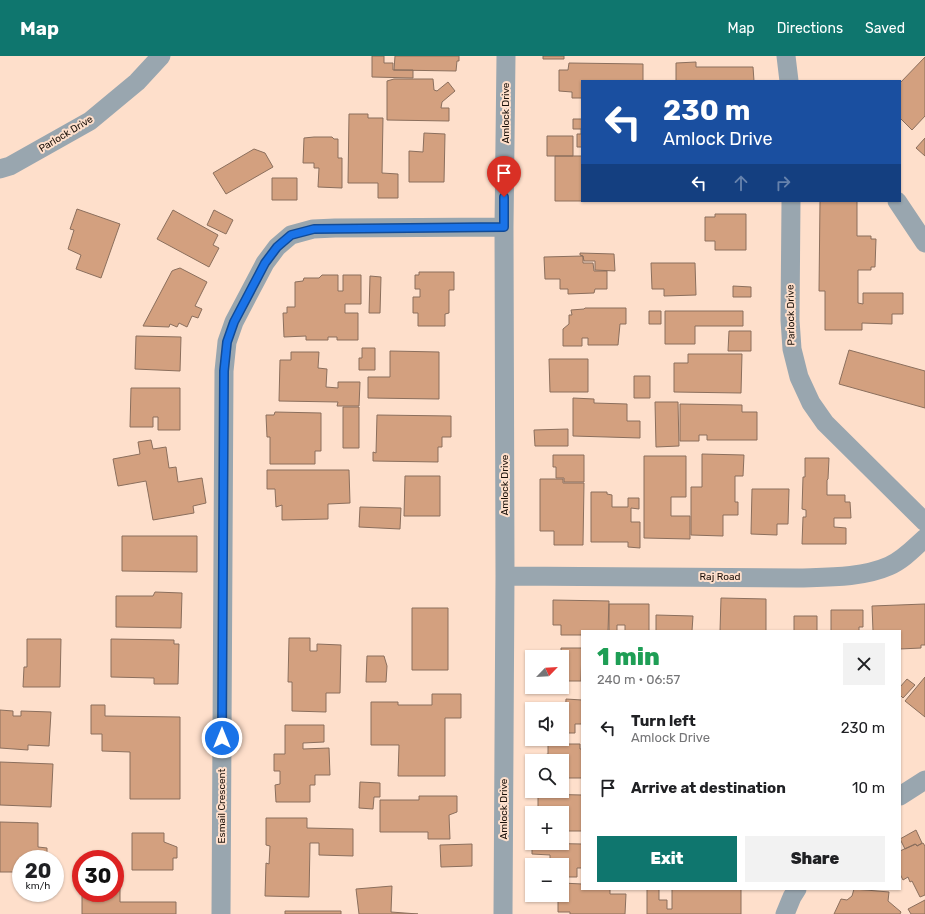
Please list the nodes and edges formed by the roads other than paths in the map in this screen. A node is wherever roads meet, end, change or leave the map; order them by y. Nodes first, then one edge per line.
1 (161, 56) edge
2 (506, 56) edge
3 (786, 56) edge
4 (790, 80) edge
5 (0, 169) edge
6 (791, 202) edge
7 (899, 202) edge
8 (504, 227) junction
9 (925, 243) edge
10 (925, 522) edge
11 (925, 538) edge
12 (505, 576) junction
13 (925, 780) edge
14 (901, 795) edge
15 (796, 890) edge
16 (221, 914) edge
17 (503, 914) edge
18 (785, 914) edge

1 - 5 street, Parlock Drive
2 - 8 street, Amlock Drive
3 - 4 street
6 - 10 street, Parlock Drive
7 - 9 street
8 - 12 street, Amlock Drive
8 - 16 street, Esmail Crescent
11 - 12 street, Raj Road
12 - 17 street, Amlock Drive
13 - 14 street
15 - 18 street

